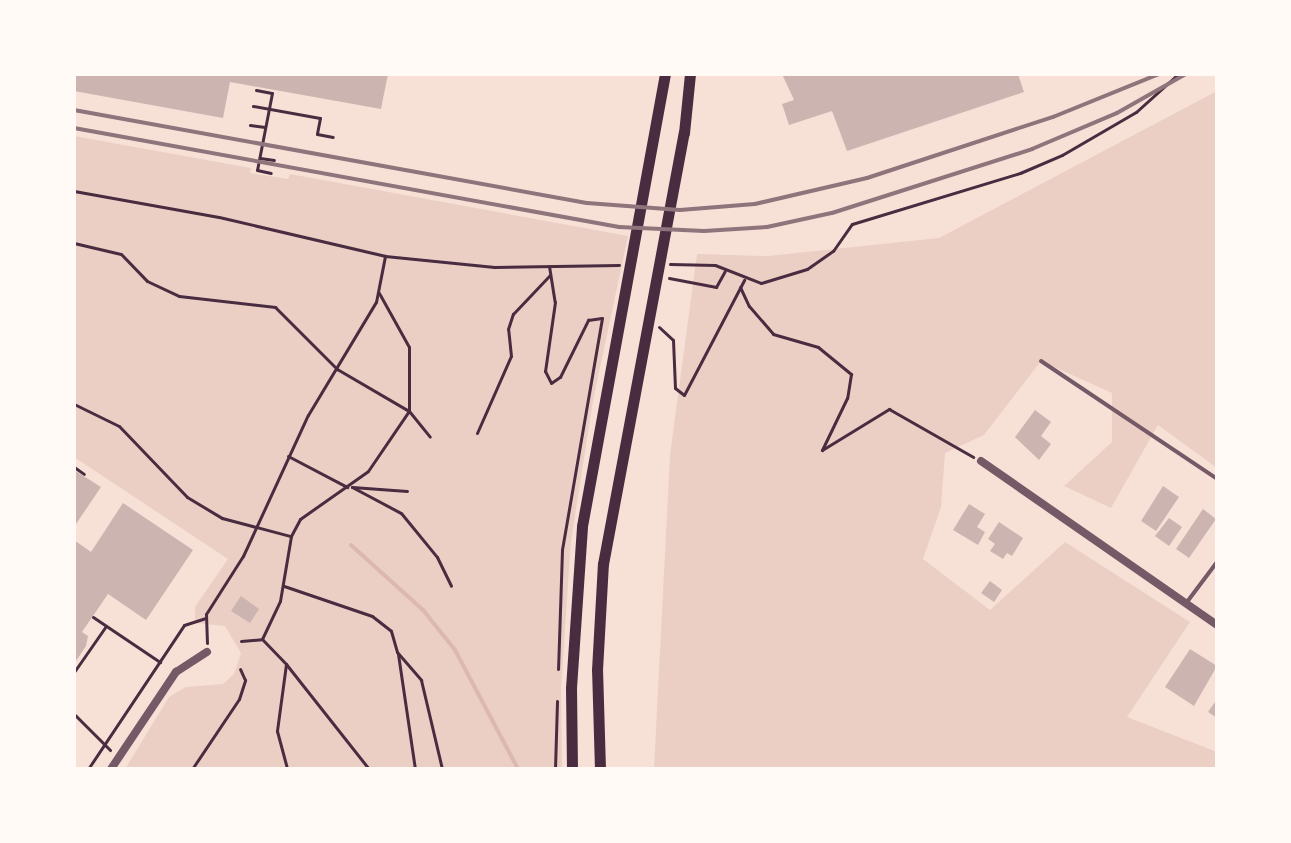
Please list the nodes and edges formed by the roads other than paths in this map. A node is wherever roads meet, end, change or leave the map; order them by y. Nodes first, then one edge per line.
1 (665, 74) edge
2 (690, 74) edge
3 (1041, 361) dead end
4 (981, 461) road end
5 (1217, 479) edge
6 (1217, 562) edge
7 (1186, 604) junction
8 (1217, 625) edge
9 (207, 652) road end
10 (111, 769) edge
11 (572, 769) edge
12 (600, 769) edge

1 - 11 main road
2 - 12 main road
3 - 5 lane
4 - 7 street
6 - 7 lane
7 - 8 street
9 - 10 street

